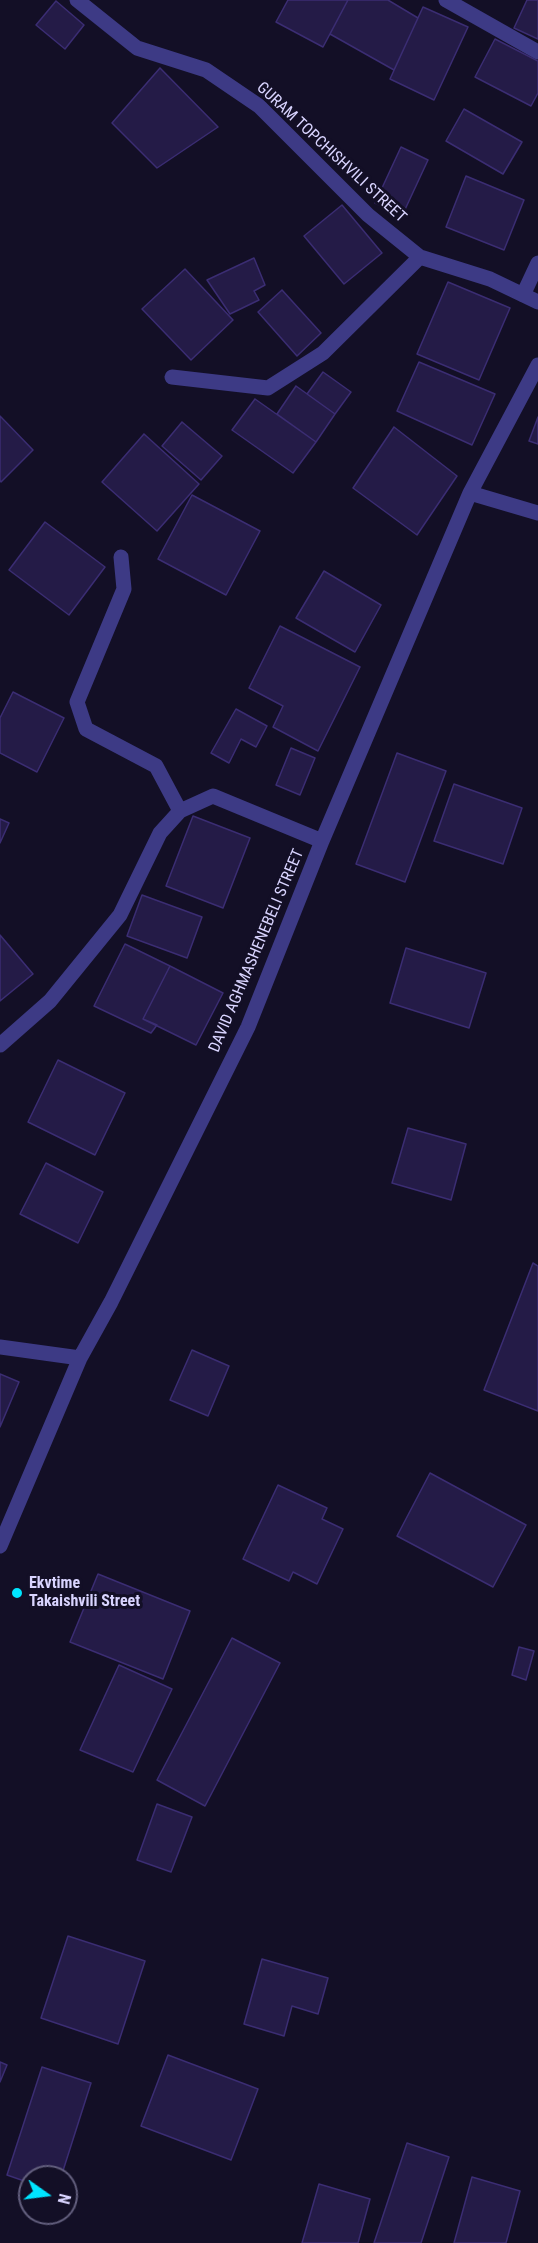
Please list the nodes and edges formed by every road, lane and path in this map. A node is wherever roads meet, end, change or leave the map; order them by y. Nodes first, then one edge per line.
1 (77, 0) edge
2 (446, 0) edge
3 (538, 52) edge
4 (420, 257) junction
5 (538, 262) edge
6 (523, 295) junction
7 (538, 302) edge
8 (538, 365) edge
9 (172, 377) dead end
10 (471, 493) junction
11 (538, 513) edge
12 (121, 557) dead end
13 (180, 811) junction
14 (322, 841) junction
15 (0, 1045) edge
16 (0, 1347) edge
17 (80, 1359) junction
18 (0, 1546) edge

1 - 4 street, GURAM TOPCHISHVILI STREET
2 - 3 street
4 - 6 street, GURAM TOPCHISHVILI STREET
4 - 9 street
5 - 6 street
6 - 7 street, GURAM TOPCHISHVILI STREET
8 - 10 street, DAVID AGHMASHENEBELI STREET
10 - 11 street
10 - 14 street, DAVID AGHMASHENEBELI STREET
12 - 13 street
13 - 14 street
13 - 15 street
14 - 17 street, DAVID AGHMASHENEBELI STREET
16 - 17 street
17 - 18 street, DAVID AGHMASHENEBELI STREET

